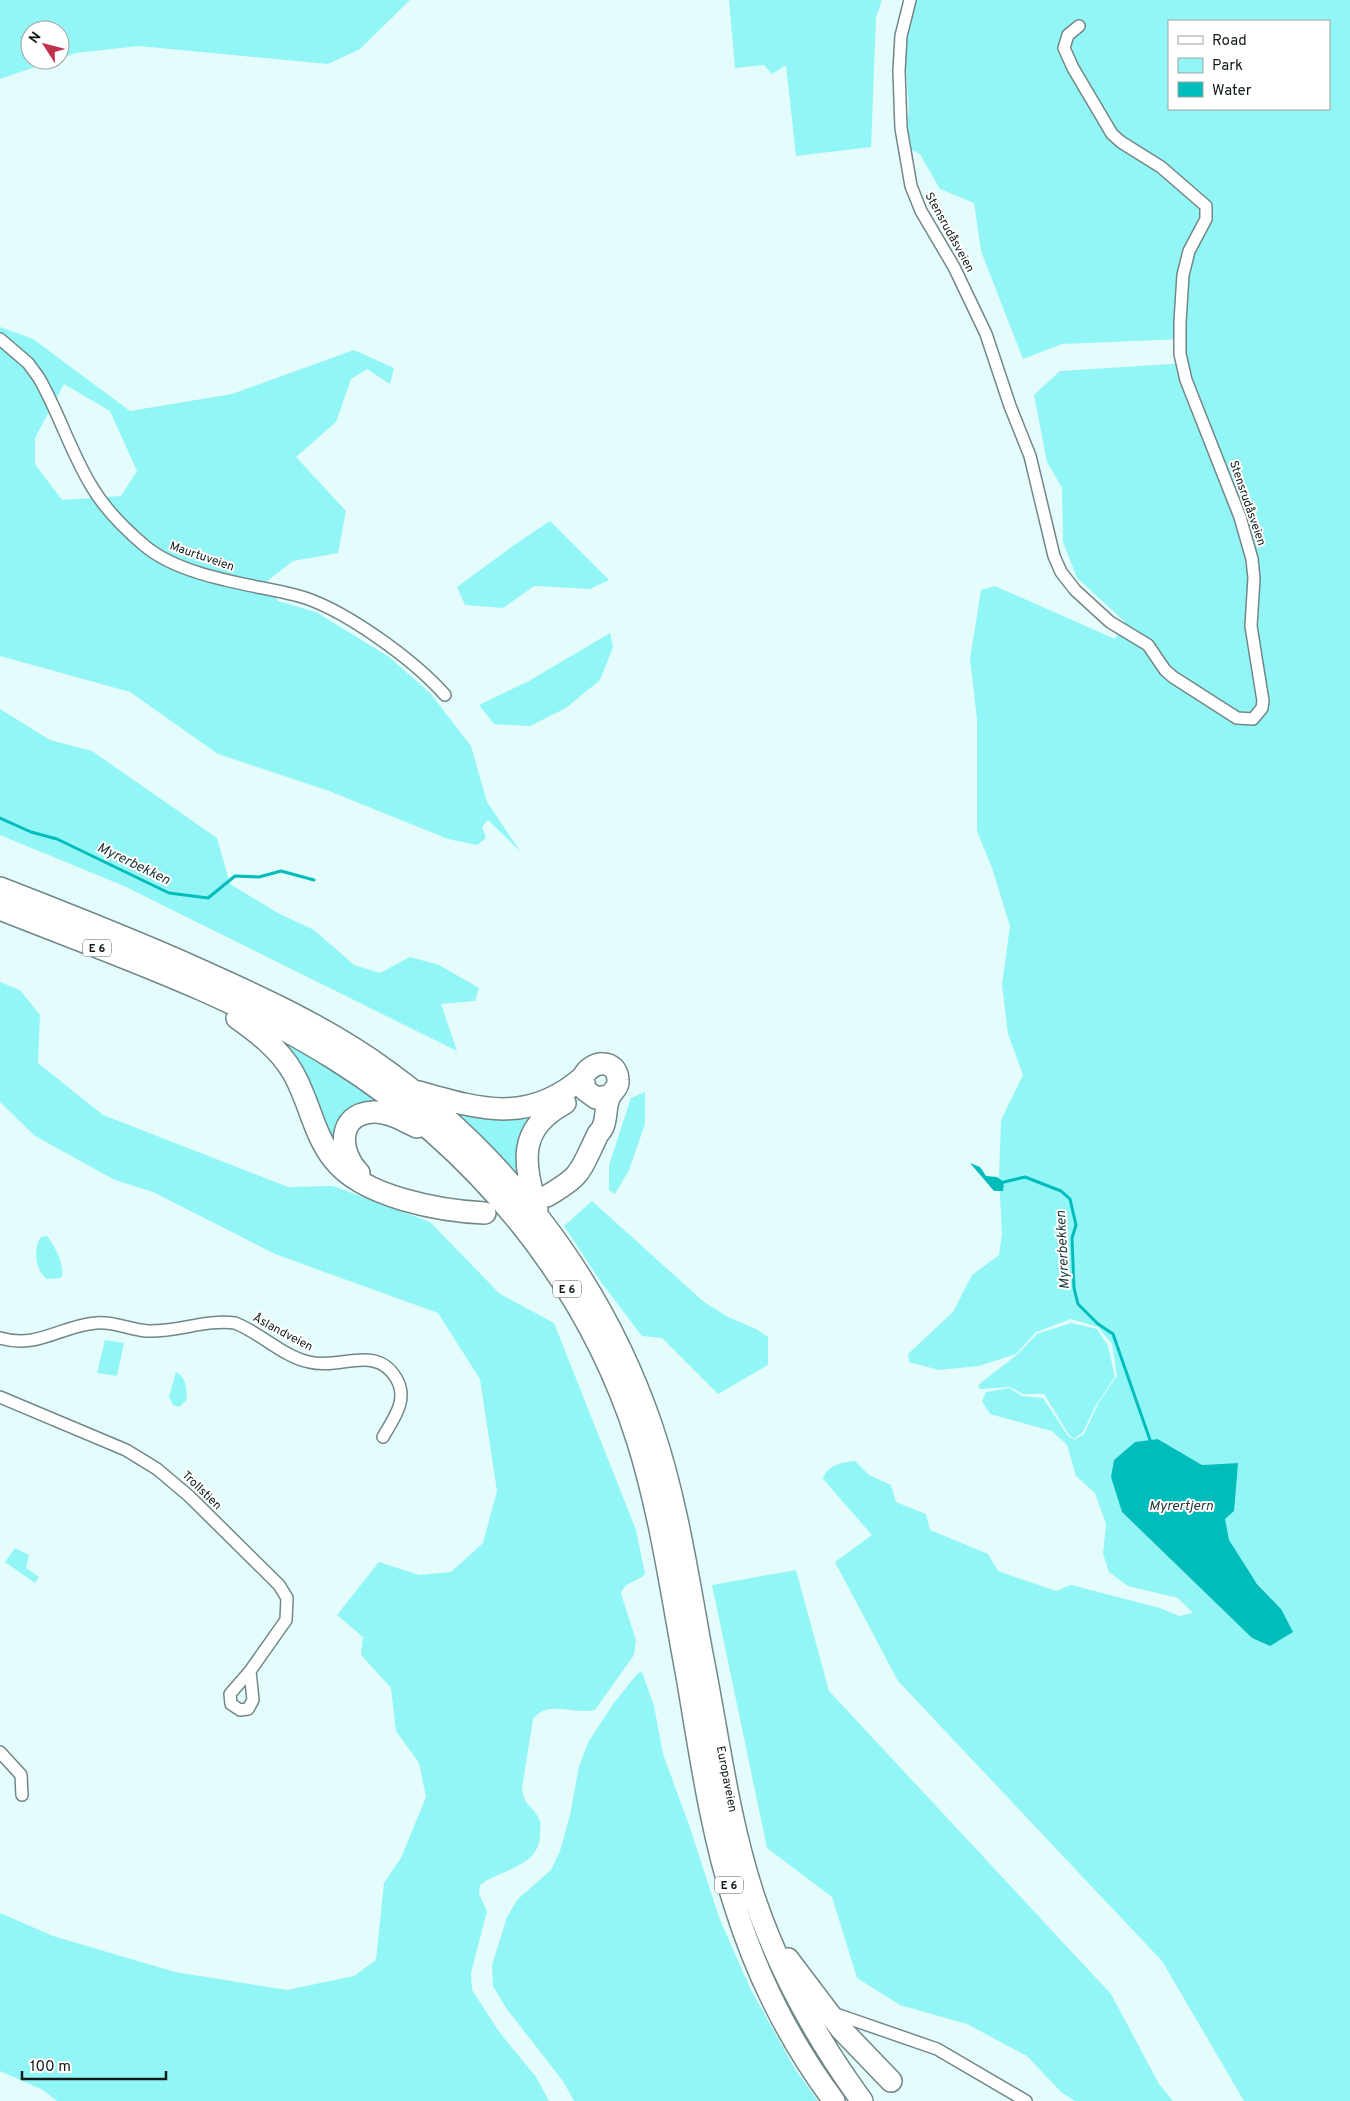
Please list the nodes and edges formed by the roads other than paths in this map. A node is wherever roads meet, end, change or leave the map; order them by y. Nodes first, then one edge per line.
1 (910, 0) edge
2 (1079, 26) dead end
3 (0, 340) edge
4 (445, 695) dead end
5 (0, 888) edge
6 (0, 909) edge
7 (194, 987) junction
8 (409, 1088) junction
9 (594, 1091) junction
10 (441, 1138) junction
11 (371, 1187) junction
12 (546, 1196) dead end
13 (485, 1213) dead end
14 (539, 1217) junction
15 (0, 1338) edge
16 (0, 1397) edge
17 (384, 1437) dead end
18 (250, 1671) dead end
19 (0, 1752) edge
20 (22, 1795) dead end
21 (766, 1929) junction
22 (827, 2011) junction
23 (891, 2081) dead end
24 (834, 2101) edge
25 (862, 2101) edge
26 (1026, 2101) edge

1 - 2 street, Stensrudåsveien
3 - 4 street, Maurtuveien
5 - 8 highway, E 6
6 - 7 highway, E 6
7 - 10 highway, E 6
7 - 11 highway, E 6
8 - 9 highway, E 6
8 - 14 highway, E 6
9 - 12 highway
9 - 14 highway, E 6
10 - 11 highway, E 6
10 - 24 highway, Europaveien / E 6
11 - 13 highway, E 6
14 - 21 highway, Europaveien / E 6
15 - 17 street, Åslandveien
16 - 18 street, Trollstien
19 - 20 street
21 - 22 highway, E 6
21 - 25 highway, Europaveien / E 6
22 - 23 highway, E 6
22 - 26 street

